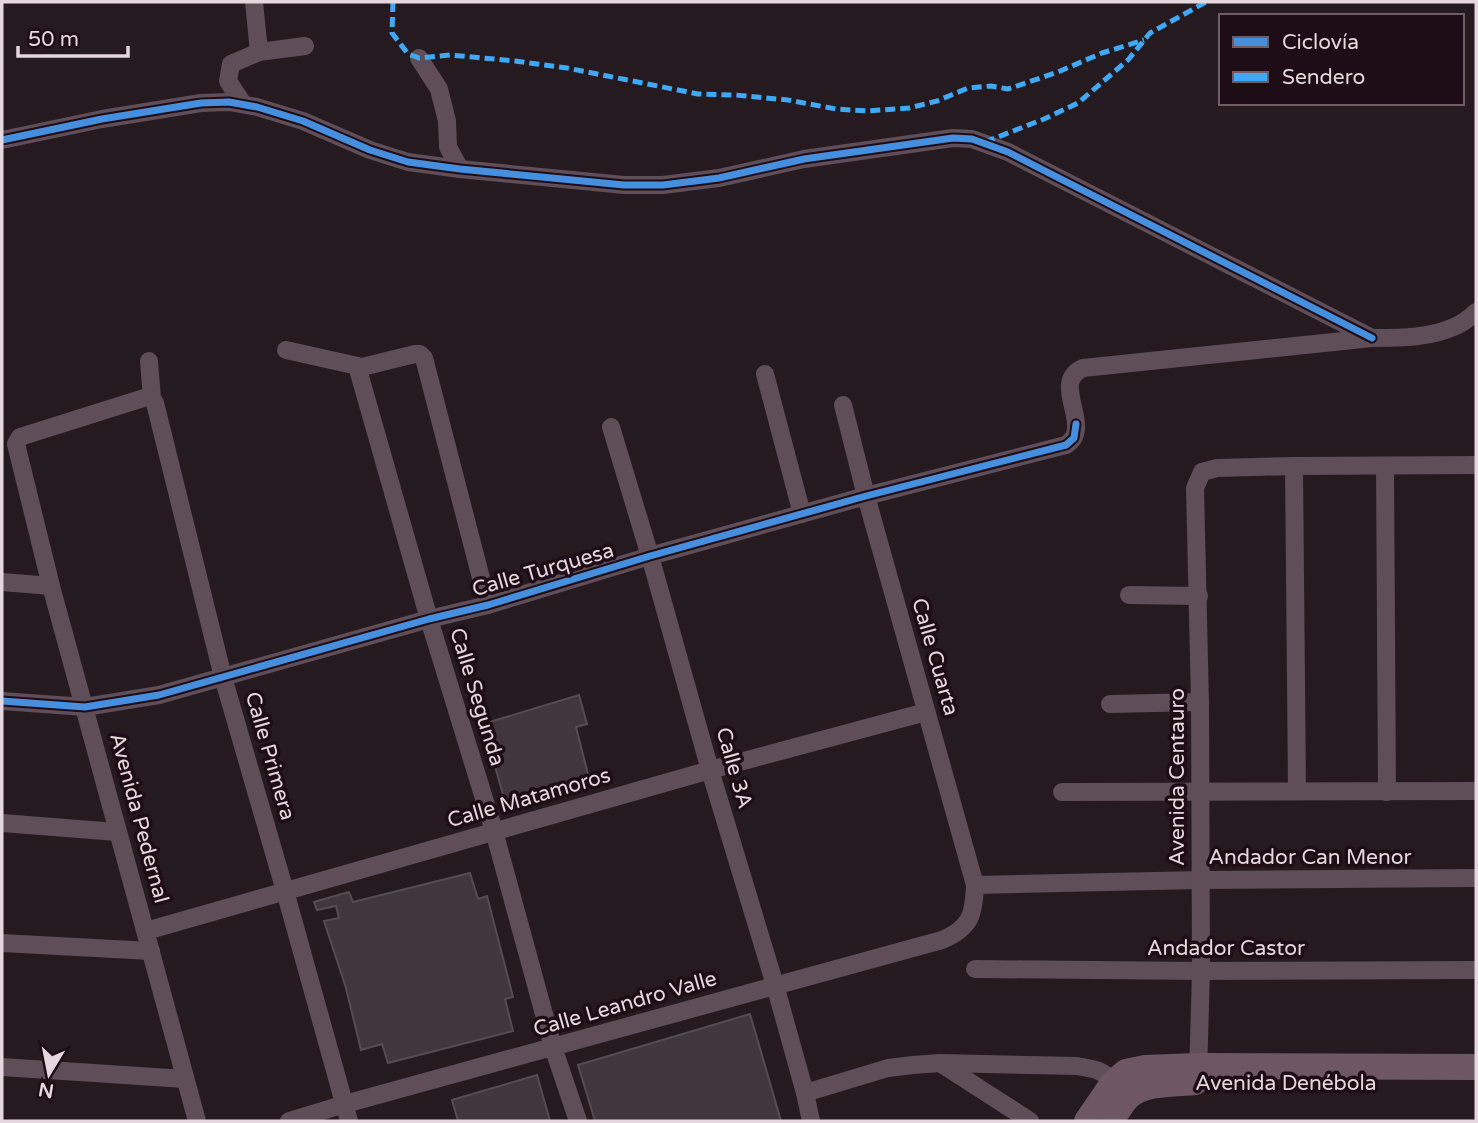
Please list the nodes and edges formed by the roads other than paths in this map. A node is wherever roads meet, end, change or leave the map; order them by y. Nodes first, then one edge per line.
1 (254, 2) edge
2 (305, 46) dead end
3 (259, 52) junction
4 (419, 58) dead end
5 (243, 104) junction
6 (2, 140) edge
7 (460, 169) junction
8 (1476, 312) edge
9 (1372, 338) junction
10 (286, 350) dead end
11 (149, 361) dead end
12 (362, 367) junction
13 (765, 374) dead end
14 (152, 399) junction
15 (843, 405) dead end
16 (611, 427) dead end
17 (11, 448) edge
18 (1476, 465) edge
19 (1294, 466) junction
20 (1385, 466) junction
21 (866, 496) junction
22 (802, 514) junction
23 (650, 556) junction
24 (2, 582) edge
25 (51, 586) junction
26 (1129, 595) dead end
27 (1199, 596) junction
28 (488, 605) junction
29 (429, 619) junction
30 (223, 677) junction
31 (2, 701) edge
32 (1200, 702) junction
33 (1110, 704) dead end
34 (85, 707) junction
35 (926, 712) junction
36 (710, 770) junction
37 (1297, 791) junction
38 (1476, 791) edge
39 (1199, 792) junction
40 (1387, 792) junction
41 (1062, 793) dead end
42 (2, 824) edge
43 (494, 831) junction
44 (117, 832) junction
45 (1476, 878) edge
46 (1200, 880) junction
47 (975, 885) junction
48 (285, 891) junction
49 (968, 921) joint
50 (146, 931) junction
51 (2, 943) edge
52 (151, 951) junction
53 (975, 969) dead end
54 (1476, 970) edge
55 (1201, 971) junction
56 (775, 985) junction
57 (553, 1047) junction
58 (940, 1063) junction
59 (1476, 1066) edge
60 (2, 1067) edge
61 (1198, 1074) junction
62 (1329, 1074) junction
63 (185, 1079) junction
64 (1476, 1082) edge
65 (805, 1093) junction
66 (1124, 1101) edge
67 (347, 1113) edge
68 (197, 1121) edge
69 (289, 1121) edge
70 (578, 1121) edge
71 (811, 1121) edge
72 (1030, 1121) edge
73 (1087, 1121) edge
74 (1111, 1121) edge

1 - 3 street
2 - 3 street
3 - 5 street
4 - 7 street
5 - 6 street
5 - 7 street
7 - 9 street
8 - 9 street
9 - 21 street, Calle Turquesa
10 - 12 street
11 - 14 street, Calle Primera
12 - 28 street
12 - 29 street, Calle Segunda
13 - 22 street
14 - 17 street
14 - 30 street, Calle Primera
15 - 21 street, Calle Cuarta
16 - 23 street, Calle 3A
17 - 25 street, Avenida Pedernal
18 - 20 street
19 - 20 street
19 - 27 street, Avenida Centauro
19 - 37 street
20 - 40 street
21 - 22 street, Calle Turquesa
21 - 35 street, Calle Cuarta
22 - 23 street, Calle Turquesa
23 - 28 street, Calle Turquesa
23 - 36 street, Calle 3A
24 - 25 street
25 - 34 street, Avenida Pedernal
26 - 27 street
27 - 32 street, Avenida Centauro
28 - 29 street, Calle Turquesa
29 - 30 street, Calle Turquesa
29 - 43 street, Calle Segunda
30 - 34 street, Calle Turquesa
30 - 48 street, Calle Primera
31 - 34 street, Calle Turquesa
32 - 33 street
32 - 39 street, Avenida Centauro
34 - 44 street, Avenida Pedernal
35 - 36 street, Calle Matamoros
35 - 47 street, Calle Cuarta
36 - 43 street, Calle Matamoros
36 - 56 street, Calle 3A
37 - 39 street
37 - 40 street
38 - 40 street
39 - 41 street
39 - 46 street, Avenida Centauro
42 - 44 street
43 - 48 street, Calle Matamoros
43 - 57 street, Calle Segunda
44 - 50 street, Avenida Pedernal
45 - 46 street, Andador Can Menor
46 - 47 street, Andador Can Menor
46 - 55 street, Avenida Centauro
47 - 49 street, Calle Cuarta
48 - 50 street, Calle Matamoros
48 - 67 street, Calle Primera
49 - 56 street, Calle Leandro Valle
50 - 52 street, Avenida Pedernal
51 - 52 street
52 - 63 street, Avenida Pedernal
53 - 55 street, Andador Castor
54 - 55 street, Andador Castor
55 - 61 street, Avenida Centauro
56 - 57 street, Calle Leandro Valle
56 - 65 street, Calle 3A
57 - 67 street, Calle Leandro Valle
57 - 70 street, Calle Segunda
58 - 65 street
58 - 66 street
58 - 72 street
59 - 62 main road, Avenida Denébola
60 - 63 street
61 - 62 main road, Avenida Denébola
61 - 66 main road, Avenida Denébola
62 - 64 main road, Avenida Denébola
63 - 68 street, Avenida Pedernal
65 - 71 street, Calle 3A
66 - 73 main road
66 - 74 main road
67 - 69 street, Calle Leandro Valle

